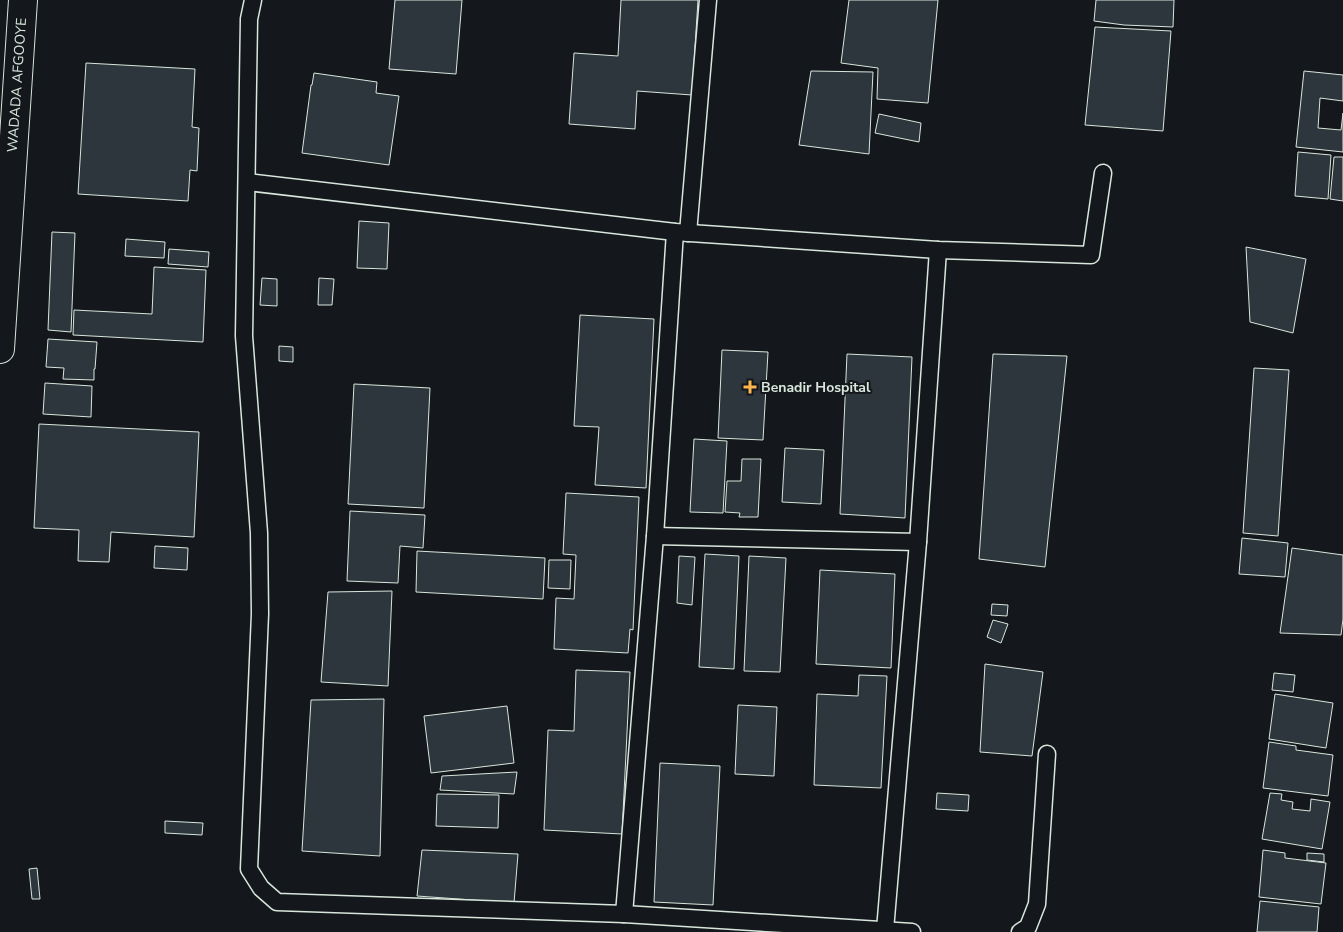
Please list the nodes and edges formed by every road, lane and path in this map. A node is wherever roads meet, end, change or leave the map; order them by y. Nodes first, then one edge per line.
1 (23, 0) edge
2 (244, 0) edge
3 (253, 0) edge
4 (708, 0) edge
5 (249, 19) junction
6 (1103, 173) dead end
7 (247, 182) junction
8 (681, 232) junction
9 (938, 250) junction
10 (0, 349) edge
11 (654, 536) junction
12 (918, 542) junction
13 (1047, 754) dead end
14 (624, 914) junction
15 (885, 930) junction
16 (912, 932) edge
17 (1020, 932) edge

1 - 10 highway, WADADA AFGOOYE
2 - 5 lane
3 - 5 lane
4 - 8 lane
5 - 7 lane
6 - 9 lane
7 - 8 lane
7 - 14 lane
8 - 9 lane
8 - 11 lane
9 - 12 lane
11 - 12 lane
11 - 14 lane
12 - 15 lane
13 - 17 lane
14 - 15 lane
15 - 16 lane

